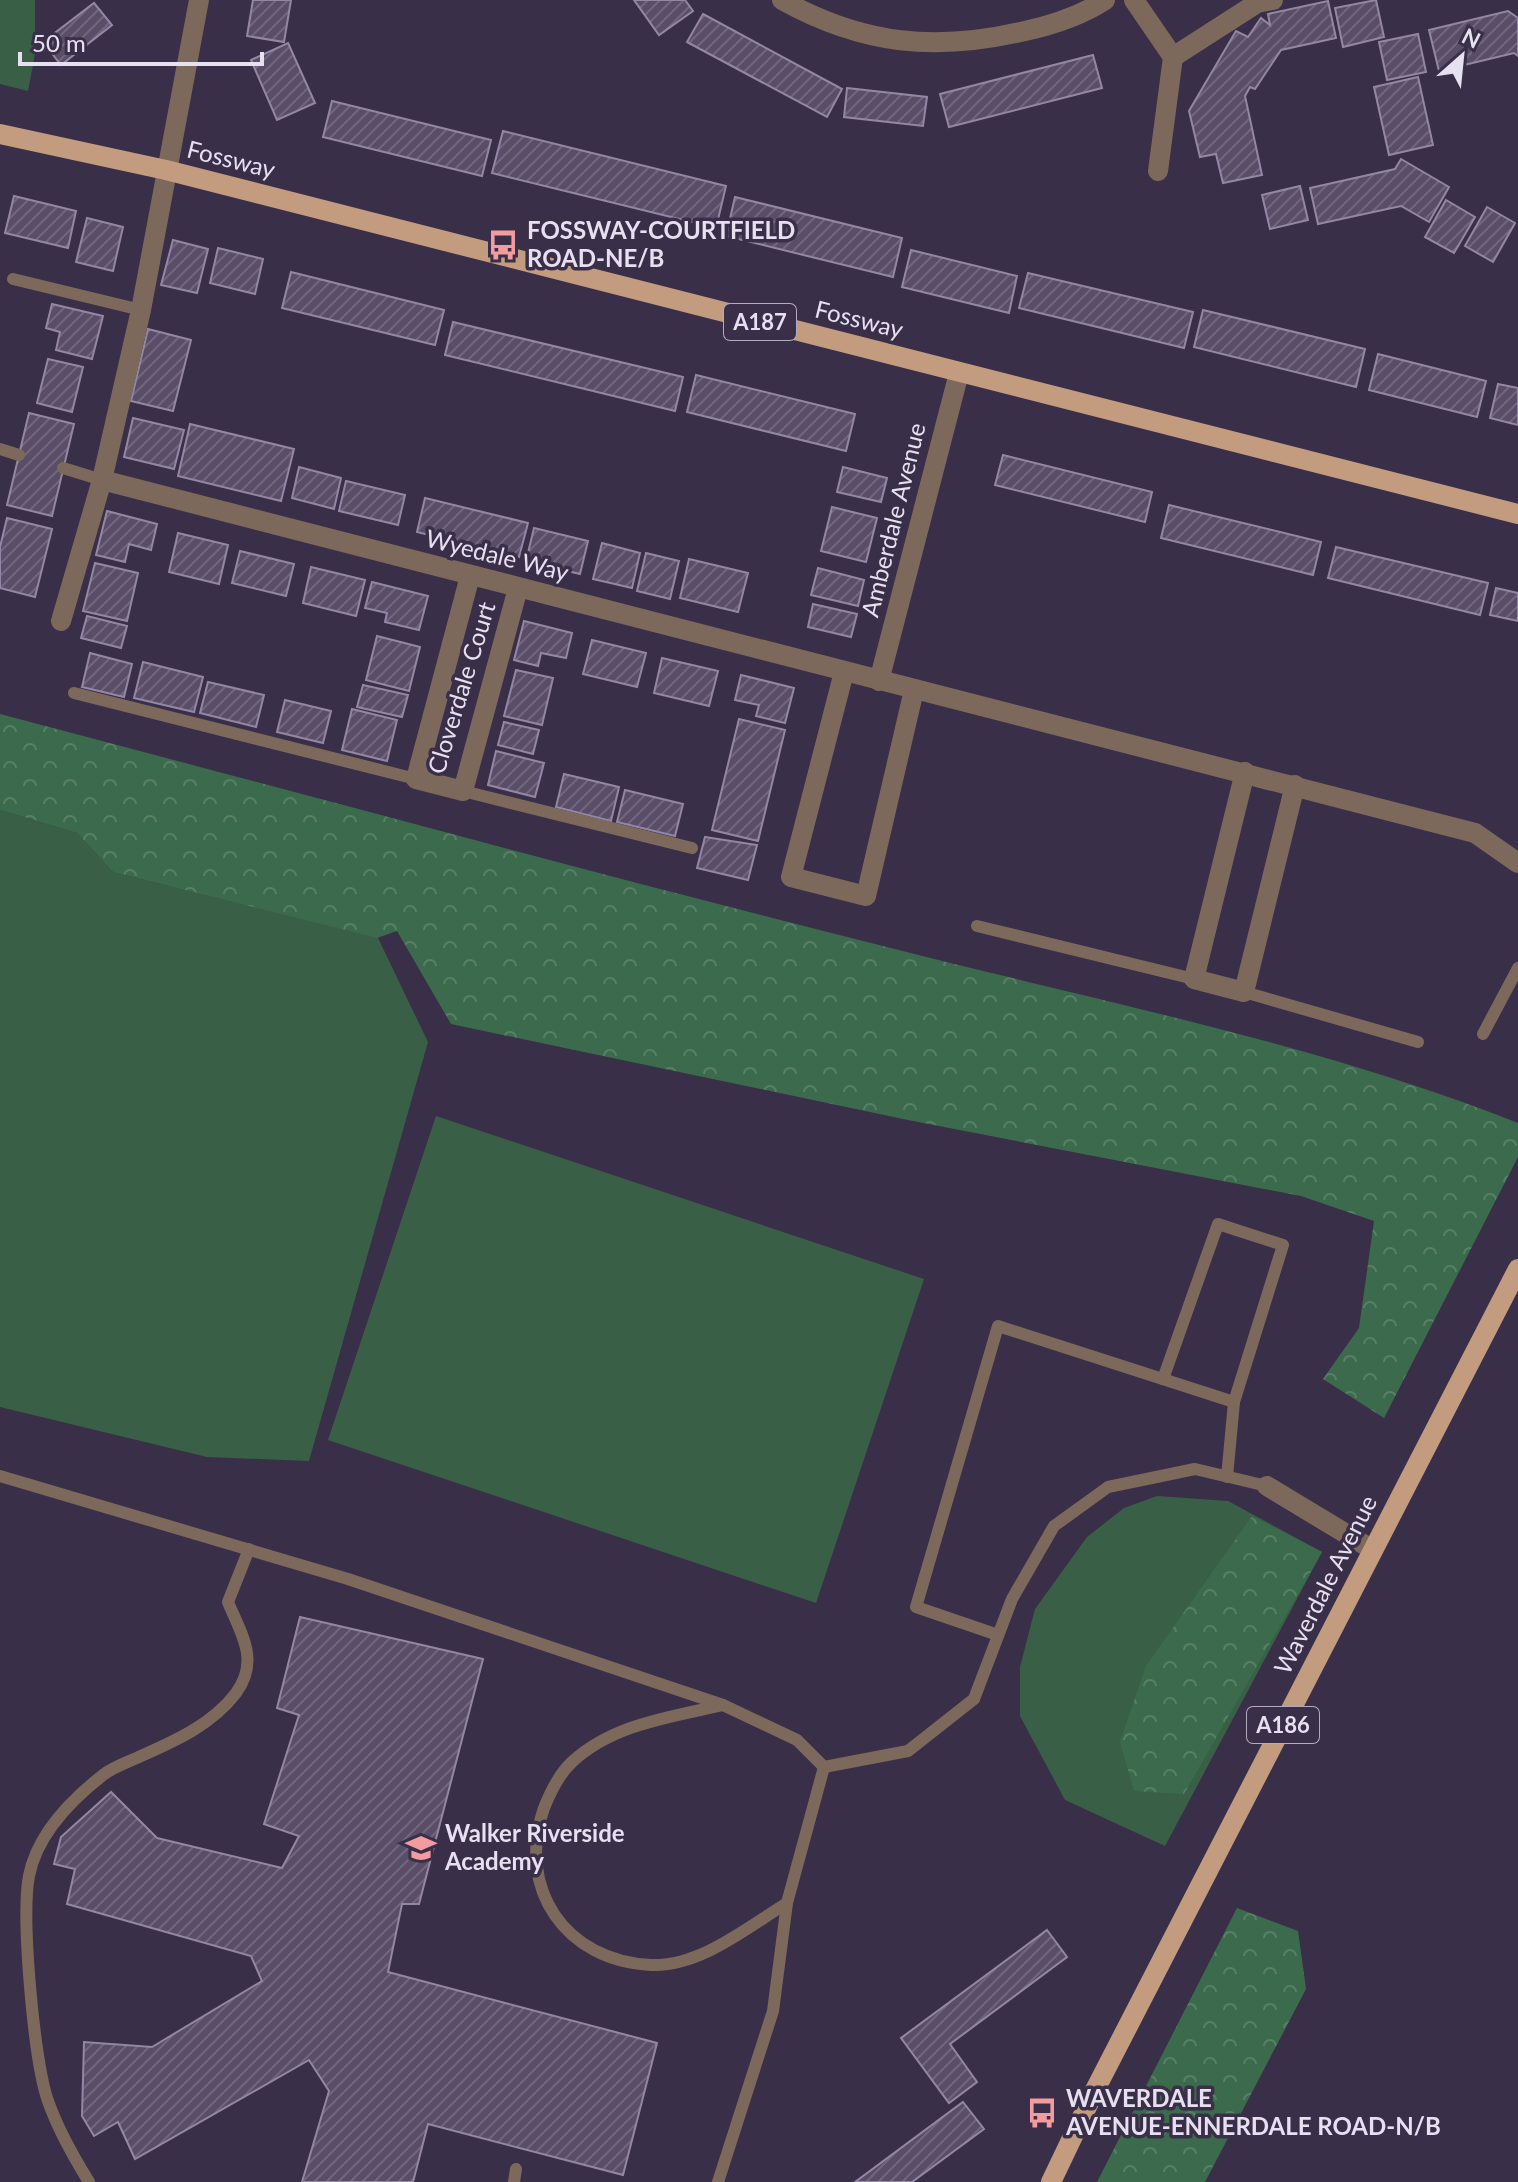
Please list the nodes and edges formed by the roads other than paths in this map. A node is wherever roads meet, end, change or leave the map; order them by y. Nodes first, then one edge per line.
1 (199, 0) edge
2 (782, 0) edge
3 (1105, 0) edge
4 (1134, 0) edge
5 (1273, 0) edge
6 (1173, 57) junction
7 (0, 134) edge
8 (166, 170) junction
9 (1158, 171) dead end
10 (13, 279) dead end
11 (141, 310) junction
12 (959, 373) junction
13 (0, 449) edge
14 (19, 455) dead end
15 (63, 468) dead end
16 (102, 480) junction
17 (1518, 514) edge
18 (470, 576) junction
19 (518, 588) junction
20 (61, 621) dead end
21 (844, 672) junction
22 (879, 681) junction
23 (914, 690) junction
24 (74, 693) dead end
25 (1245, 772) junction
26 (416, 779) junction
27 (1295, 785) junction
28 (463, 791) junction
29 (692, 848) dead end
30 (1518, 863) edge
31 (977, 926) dead end
32 (1518, 968) edge
33 (1194, 979) junction
34 (1244, 992) junction
35 (1483, 1034) dead end
36 (1418, 1042) dead end
37 (1518, 1269) edge
38 (1163, 1379) junction
39 (1234, 1402) junction
40 (0, 1476) edge
41 (1227, 1477) junction
42 (1267, 1486) joint
43 (249, 1549) junction
44 (1373, 1550) junction
45 (998, 1635) junction
46 (723, 1705) junction
47 (824, 1767) junction
48 (787, 1903) junction
49 (89, 2182) edge
50 (718, 2182) edge
51 (1051, 2182) edge

1 - 8 street
2 - 3 street
4 - 6 street
5 - 6 street
6 - 9 street
7 - 8 main road, Fossway / A187
8 - 11 street
8 - 12 main road, Fossway / A187
10 - 11 lane
11 - 16 street
12 - 17 main road, Fossway / A187
12 - 22 street, Amberdale Avenue
13 - 14 lane
15 - 16 lane
16 - 18 street, Wyedale Way
16 - 20 street
18 - 19 street, Wyedale Way
18 - 26 street, Cloverdale Court
19 - 21 street, Wyedale Way
19 - 28 street, Cloverdale Court
21 - 22 street, Wyedale Way
21 - 23 street
22 - 23 street, Wyedale Way
23 - 25 street, Wyedale Way
24 - 26 lane
25 - 27 street, Wyedale Way
25 - 33 street
26 - 28 street, Cloverdale Court
27 - 30 street, Wyedale Way
27 - 34 street
28 - 29 lane
31 - 33 lane
32 - 35 lane
33 - 34 street
34 - 36 lane
37 - 44 main road, Waverdale Avenue / A186
38 - 39 lane
38 - 39 lane
38 - 45 lane
39 - 41 lane
40 - 43 lane
41 - 42 lane
41 - 45 lane
42 - 44 street
43 - 46 lane
43 - 49 lane
44 - 51 main road, Waverdale Avenue / A186
45 - 47 lane
46 - 47 lane
46 - 48 lane
47 - 48 lane
48 - 50 lane

